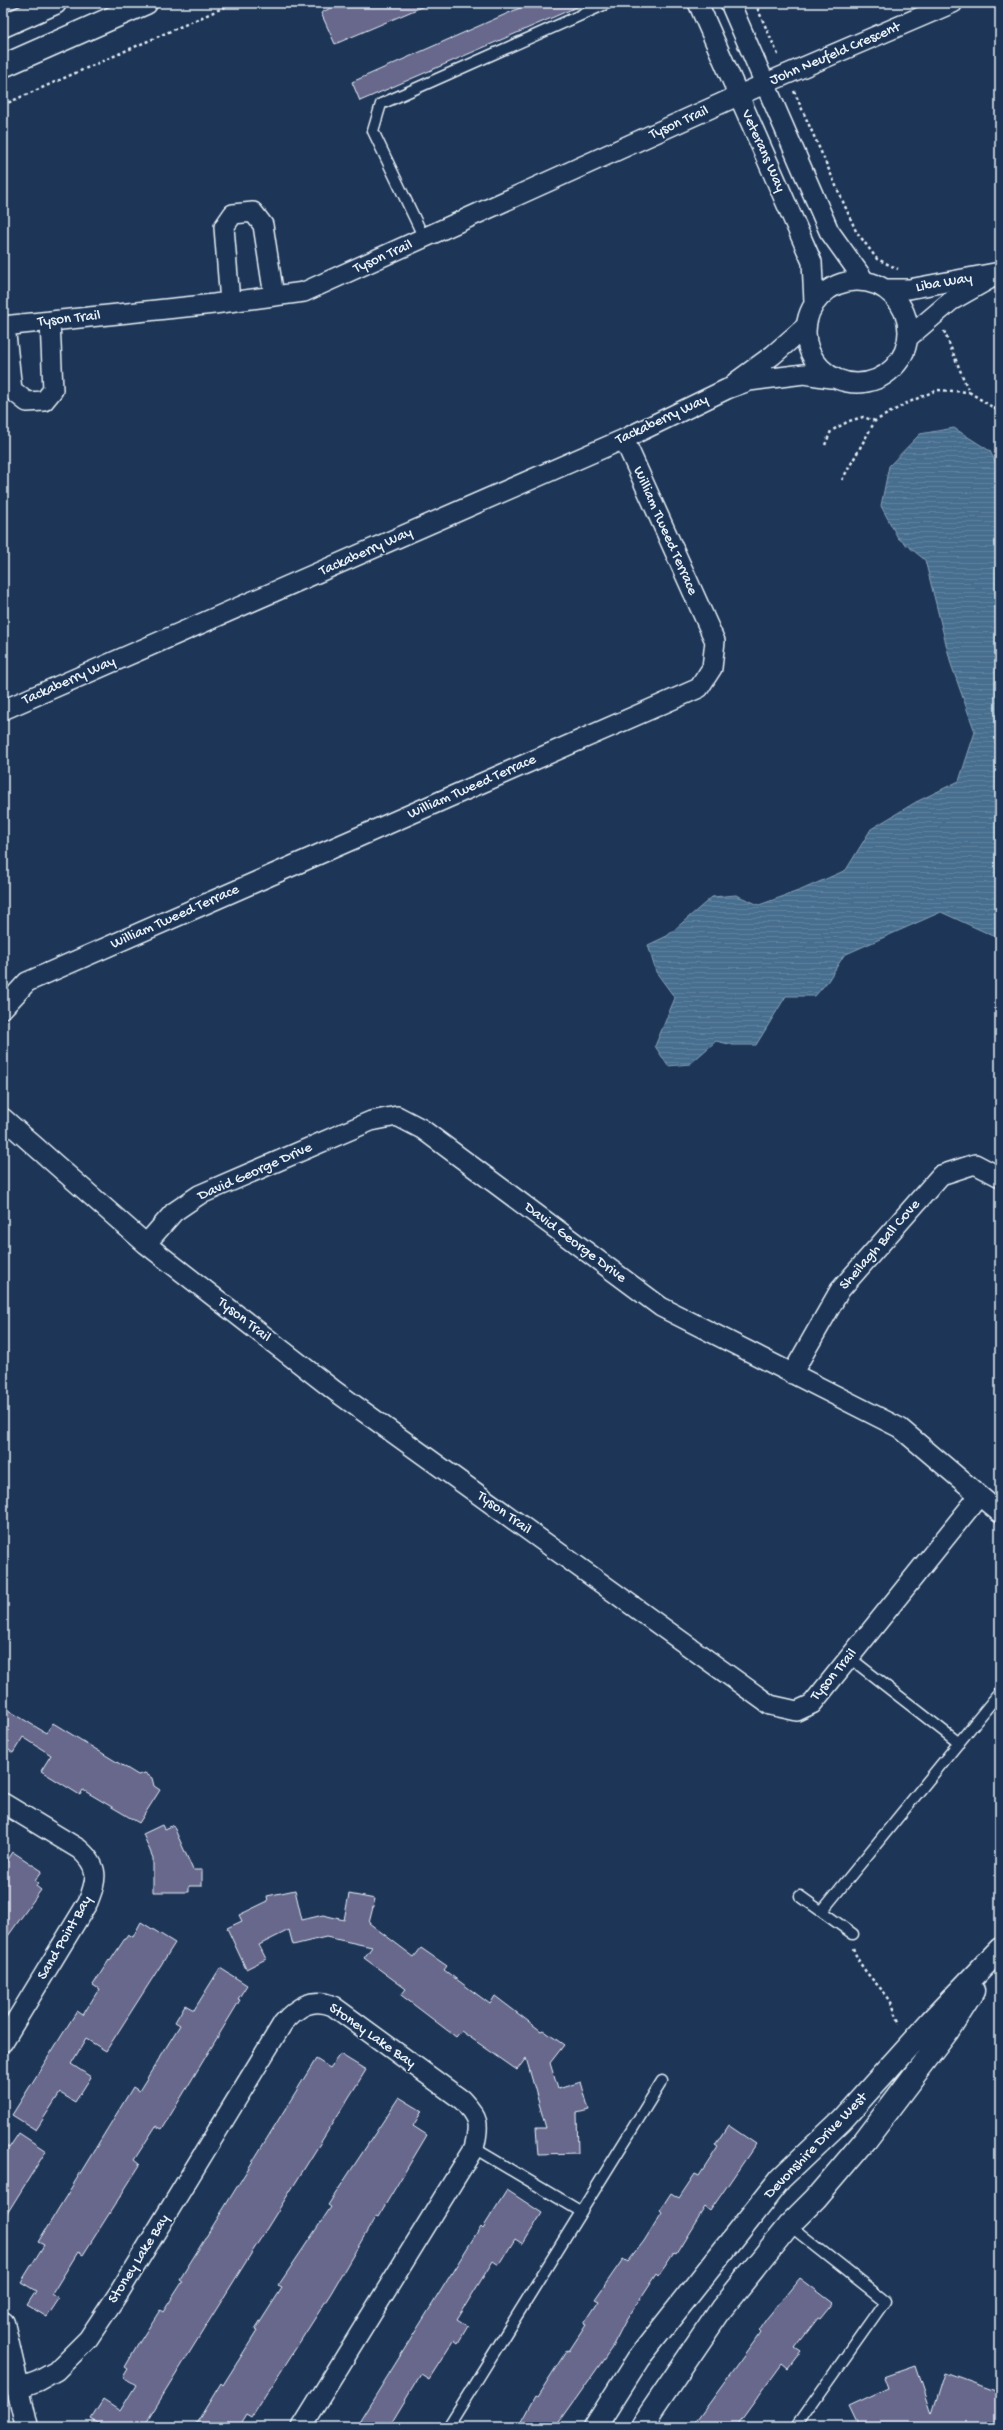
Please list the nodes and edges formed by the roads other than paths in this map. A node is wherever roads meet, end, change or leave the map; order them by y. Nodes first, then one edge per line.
1 (55, 3) edge
2 (146, 3) edge
3 (608, 3) edge
4 (698, 3) edge
5 (730, 3) edge
6 (953, 3) edge
7 (3, 26) edge
8 (3, 66) edge
9 (764, 84) junction
10 (738, 96) junction
11 (424, 238) junction
12 (1000, 272) edge
13 (864, 280) junction
14 (887, 289) junction
15 (274, 296) junction
16 (230, 302) junction
17 (814, 302) junction
18 (50, 321) junction
19 (4, 325) edge
20 (805, 327) junction
21 (910, 336) junction
22 (831, 378) junction
23 (728, 389) junction
24 (624, 439) junction
25 (3, 710) edge
26 (3, 1008) edge
27 (3, 1118) edge
28 (1000, 1177) edge
29 (146, 1244) junction
30 (792, 1374) junction
31 (979, 1496) junction
32 (1000, 1513) edge
33 (850, 1658) junction
34 (1000, 1692) edge
35 (959, 1743) junction
36 (3, 1803) edge
37 (800, 1896) dead end
38 (822, 1911) junction
39 (853, 1934) road end
40 (998, 1952) edge
41 (3, 2042) edge
42 (662, 2081) dead end
43 (474, 2148) junction
44 (580, 2211) junction
45 (789, 2225) junction
46 (3, 2323) edge
47 (19, 2388) junction
48 (26, 2427) edge
49 (302, 2427) edge
50 (448, 2427) edge
51 (595, 2427) edge
52 (641, 2427) edge
53 (796, 2427) edge

1 - 7 street
2 - 8 street
3 - 11 lane
4 - 10 street, Veterans Way
5 - 9 street, Veterans Way
6 - 9 street, John Neufeld Crescent
9 - 10 street, John Neufeld Crescent
9 - 13 street, Veterans Way
10 - 11 street, Tyson Trail
10 - 17 street, Veterans Way
11 - 15 street, Tyson Trail
12 - 14 street, Liba Way
12 - 21 street, Liba Way
13 - 14 street
13 - 17 street
14 - 21 street
15 - 16 street, Tyson Trail
15 - 16 street
16 - 18 street, Tyson Trail
17 - 20 street
18 - 19 street, Tyson Trail
18 - 19 street
20 - 22 street
20 - 23 street
21 - 22 street
22 - 23 street
23 - 24 street, Tackaberry Way
24 - 25 street, Tackaberry Way
24 - 26 street, William Tweed Terrace
27 - 29 street, Tyson Trail
28 - 30 street, Sheilagh Ball Cove
29 - 30 street, David George Drive
29 - 33 street, Tyson Trail
30 - 31 street, David George Drive
31 - 32 street, David George Drive
31 - 33 street, Tyson Trail
33 - 35 lane
34 - 35 lane
35 - 38 lane
36 - 41 street, Sand Point Bay
37 - 38 lane
38 - 39 lane
40 - 45 street, Devonshire Drive West
40 - 51 street, Devonshire Drive West
42 - 44 lane
43 - 44 lane
43 - 47 street, Stoney Lake Bay
43 - 49 street, Stoney Lake Bay
44 - 50 lane
45 - 52 street, Devonshire Drive West
45 - 53 lane
46 - 47 street
47 - 48 street

